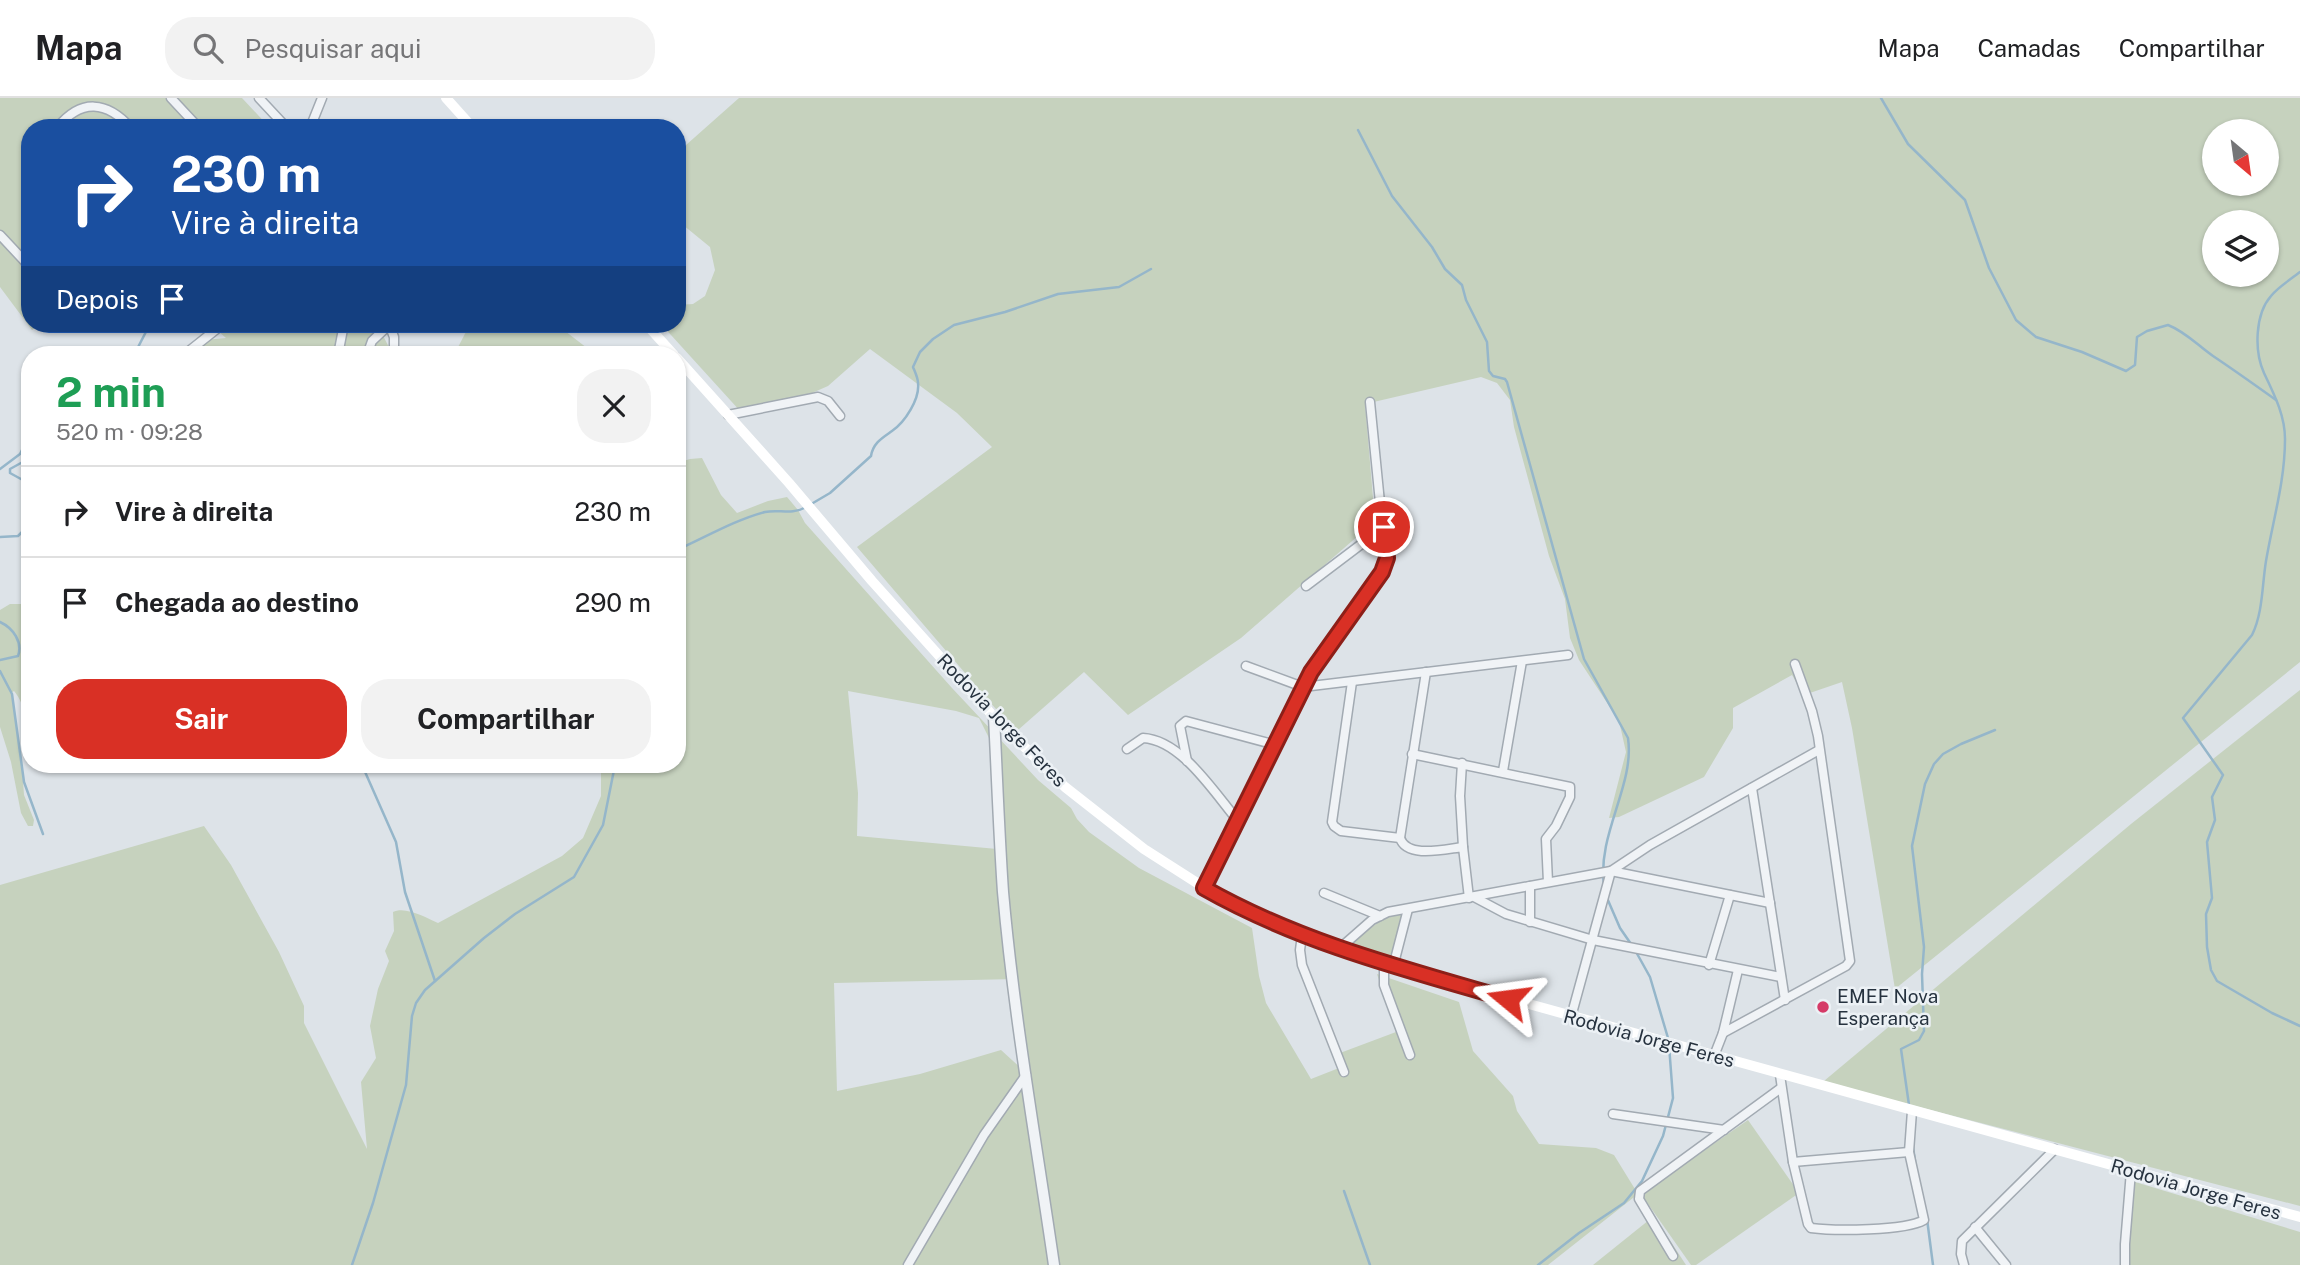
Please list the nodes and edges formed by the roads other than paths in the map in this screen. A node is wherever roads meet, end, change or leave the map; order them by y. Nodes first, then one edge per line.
1 (171, 98) edge
2 (259, 98) edge
3 (322, 98) edge
4 (446, 98) edge
5 (63, 119) edge
6 (123, 119) edge
7 (191, 119) edge
8 (279, 119) edge
9 (314, 119) edge
10 (465, 119) edge
11 (0, 235) edge
12 (21, 257) edge
13 (212, 333) edge
14 (654, 333) edge
15 (195, 346) edge
16 (666, 346) edge
17 (686, 368) edge
18 (1370, 402) dead end
19 (728, 415) junction
20 (840, 415) dead end
21 (1384, 527) junction
22 (1306, 586) dead end
23 (1568, 655) dead end
24 (1522, 661) junction
25 (1795, 664) dead end
26 (1245, 666) dead end
27 (1426, 672) junction
28 (1352, 682) junction
29 (1303, 687) junction
30 (994, 717) junction
31 (1276, 746) junction
32 (1127, 749) dead end
33 (1819, 750) junction
34 (1412, 754) junction
35 (1187, 761) junction
36 (1462, 763) junction
37 (1503, 771) junction
38 (1752, 788) junction
39 (1238, 822) junction
40 (1400, 838) junction
41 (1463, 847) junction
42 (1611, 872) junction
43 (1548, 882) junction
44 (1530, 886) junction
45 (1204, 888) junction
46 (1324, 893) dead end
47 (1730, 895) junction
48 (1471, 898) junction
49 (1770, 903) junction
50 (1408, 909) junction
51 (1380, 916) junction
52 (1530, 922) junction
53 (1302, 935) junction
54 (1592, 940) junction
55 (1339, 949) junction
56 (1388, 965) junction
57 (1709, 965) junction
58 (1738, 970) junction
59 (1781, 977) junction
60 (1785, 1000) junction
61 (1571, 1017) junction
62 (1723, 1033) junction
63 (1410, 1055) dead end
64 (1714, 1056) junction
65 (1344, 1072) dead end
66 (1026, 1075) junction
67 (1780, 1075) junction
68 (1782, 1088) junction
69 (1912, 1111) junction
70 (1613, 1114) dead end
71 (1724, 1130) junction
72 (2055, 1149) junction
73 (1909, 1152) junction
74 (1793, 1162) junction
75 (2131, 1171) junction
76 (2300, 1217) edge
77 (1975, 1227) junction
78 (1673, 1256) dead end
79 (908, 1265) edge
80 (1054, 1265) edge
81 (1964, 1265) edge
82 (2006, 1265) edge
83 (2125, 1265) edge

1 - 7 street
2 - 8 street
3 - 9 street
4 - 10 main road
5 - 6 street
11 - 12 street
13 - 15 street
14 - 16 main road, Rodovia Jorge Feres
17 - 19 main road, Rodovia Jorge Feres
18 - 21 street
19 - 20 street
19 - 30 main road, Rodovia Jorge Feres
21 - 22 street
21 - 29 street
23 - 24 street
24 - 27 street
24 - 37 street
25 - 33 street
26 - 29 street
27 - 28 street
27 - 34 street
28 - 29 street
28 - 40 street
29 - 31 street
30 - 45 main road, Rodovia Jorge Feres
30 - 66 street
31 - 35 street
31 - 39 street
32 - 35 street
33 - 38 street
33 - 60 street
34 - 36 street
34 - 40 street
35 - 39 street
36 - 37 street
36 - 41 street
37 - 43 street
38 - 42 street
38 - 49 street
39 - 45 street
40 - 41 street
41 - 48 street
42 - 43 street
42 - 47 street
42 - 54 street
43 - 44 street
44 - 48 street
44 - 52 street
45 - 53 main road, Rodovia Jorge Feres
46 - 51 street
47 - 49 street
47 - 57 street
48 - 50 street
48 - 52 street
49 - 59 street
50 - 51 street
50 - 56 street
51 - 55 street
52 - 54 street
53 - 55 main road, Rodovia Jorge Feres
53 - 65 street
54 - 57 street
54 - 61 street
55 - 56 main road, Rodovia Jorge Feres
56 - 61 main road, Rodovia Jorge Feres
56 - 63 street
57 - 58 street
58 - 59 street
58 - 62 street
59 - 60 street
60 - 62 street
61 - 64 main road, Rodovia Jorge Feres
62 - 64 street
64 - 67 main road, Rodovia Jorge Feres
66 - 79 street
66 - 80 street
67 - 68 street
67 - 69 main road, Rodovia Jorge Feres
68 - 71 street
68 - 74 street
69 - 72 main road, Rodovia Jorge Feres
69 - 73 street
70 - 71 street
71 - 78 street
72 - 75 main road, Rodovia Jorge Feres
72 - 77 street
73 - 74 street
73 - 74 street
75 - 76 main road, Rodovia Jorge Feres
75 - 83 street
77 - 81 street
77 - 82 street

